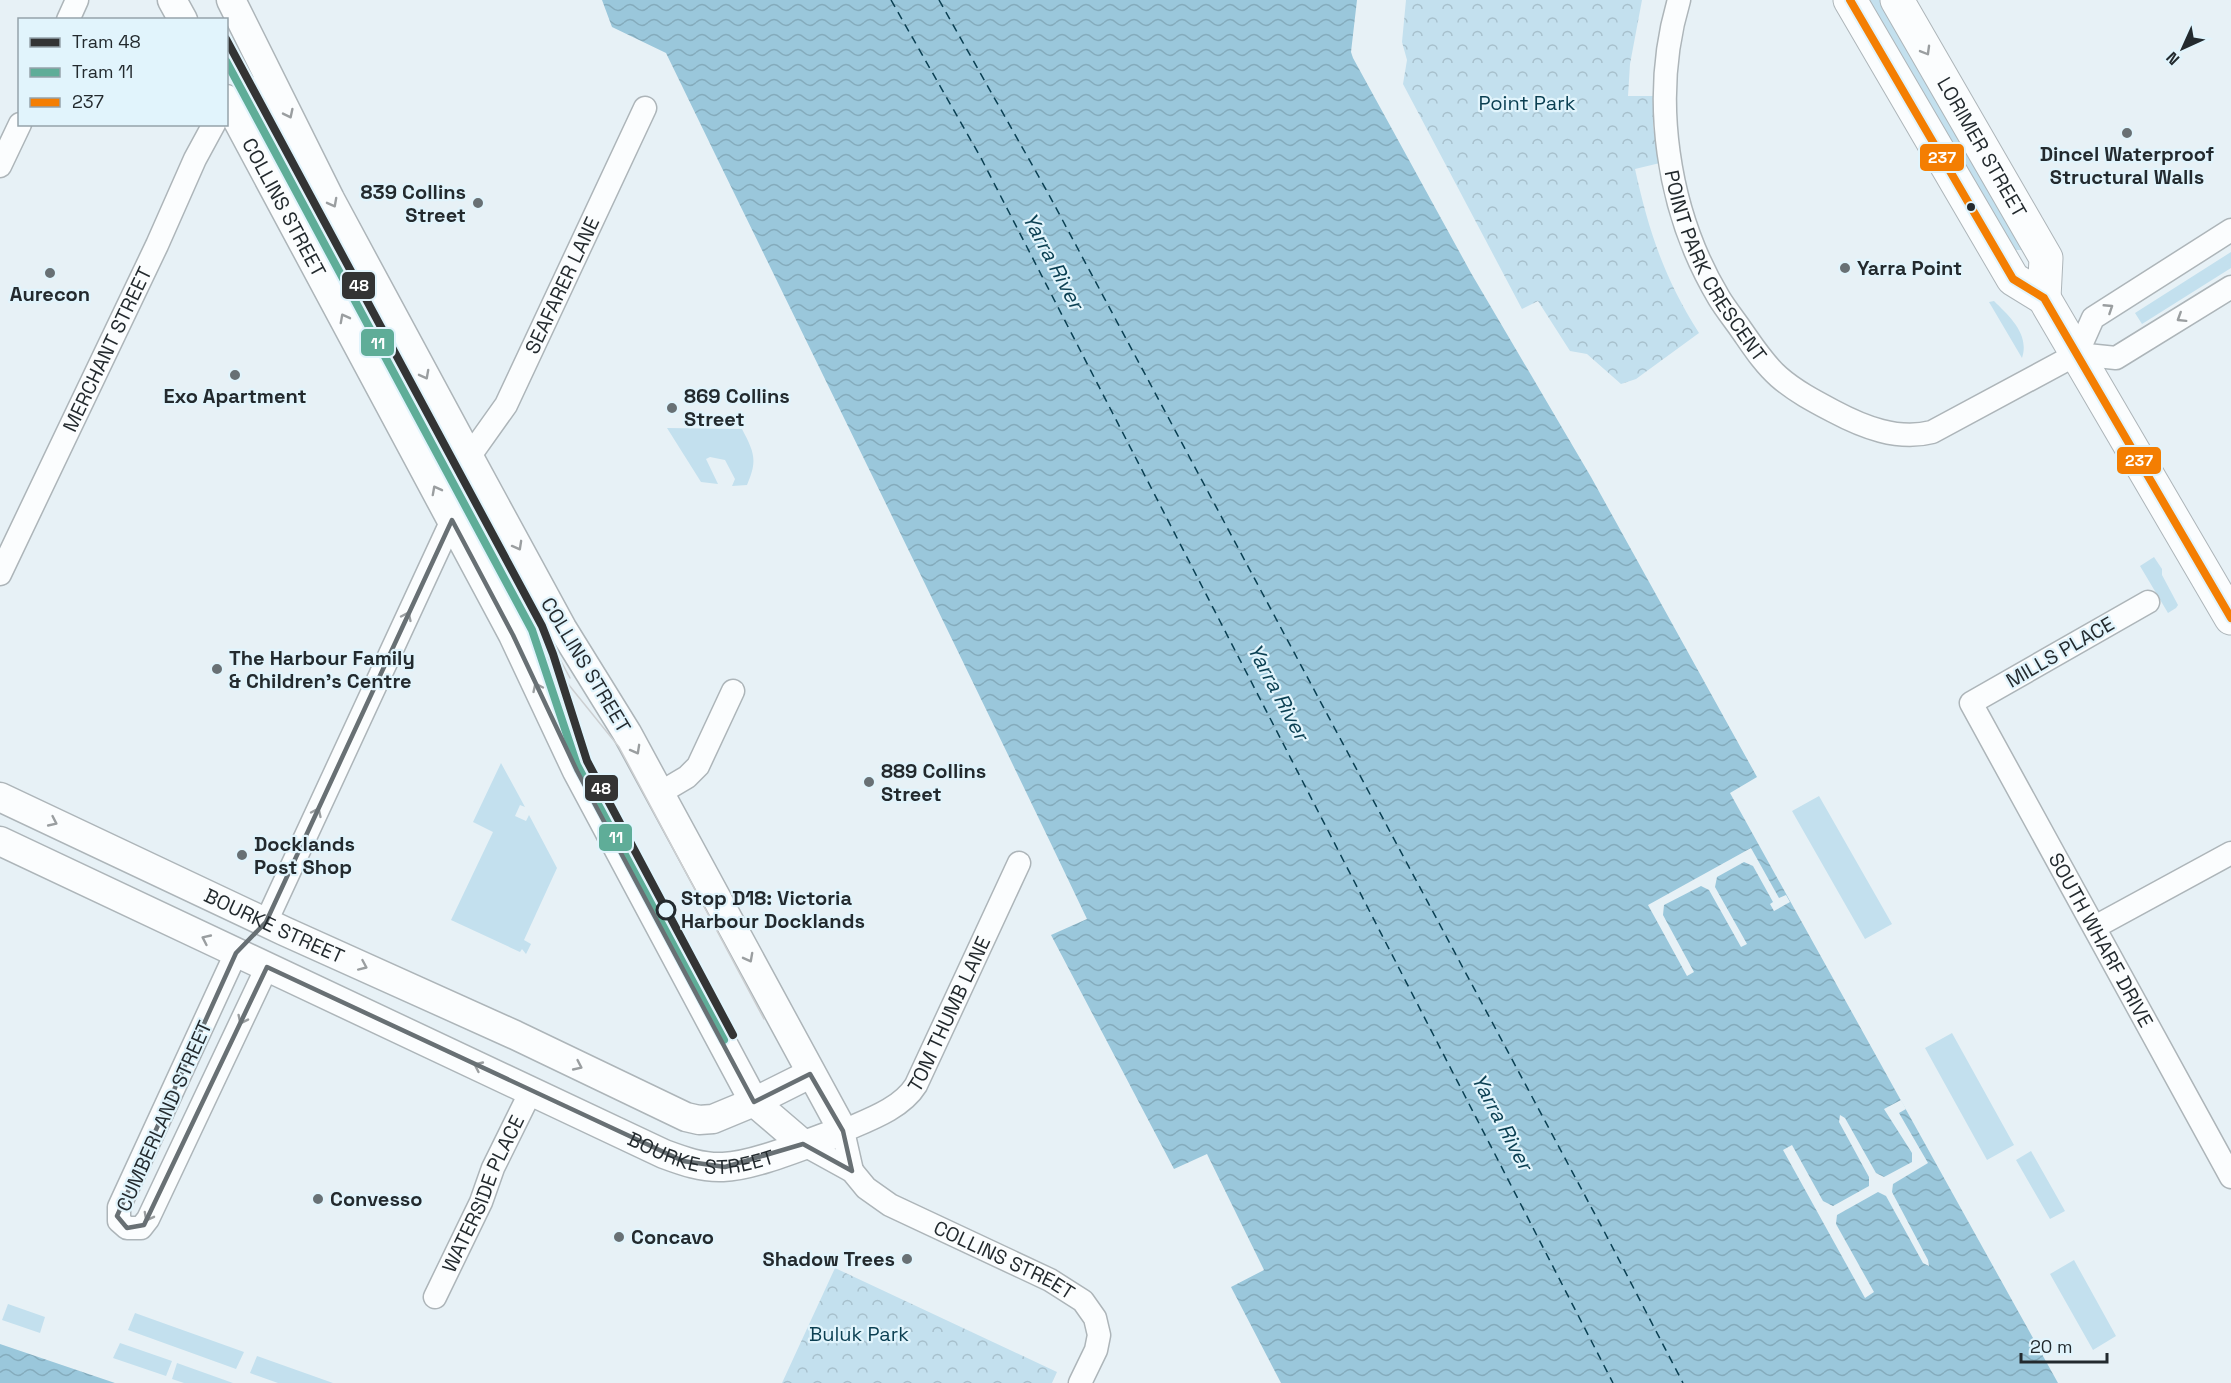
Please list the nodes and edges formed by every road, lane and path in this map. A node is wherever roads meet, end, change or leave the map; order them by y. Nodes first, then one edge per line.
1 (77, 0) edge
2 (172, 0) edge
3 (231, 0) edge
4 (1679, 0) edge
5 (1850, 0) edge
6 (1897, 0) edge
7 (69, 18) edge
8 (182, 18) edge
9 (271, 78) junction
10 (228, 108) edge
11 (645, 108) dead end
12 (228, 115) edge
13 (19, 126) edge
14 (215, 126) edge
15 (0, 166) edge
16 (2231, 230) edge
17 (2231, 287) edge
18 (2044, 298) junction
19 (2077, 354) junction
20 (469, 457) junction
21 (452, 520) junction
22 (0, 574) edge
23 (2148, 602) dead end
24 (2231, 618) edge
25 (733, 691) dead end
26 (1971, 703) joint
27 (660, 793) junction
28 (0, 797) edge
29 (0, 841) edge
30 (2231, 853) edge
31 (1019, 863) dead end
32 (266, 922) junction
33 (2095, 927) junction
34 (236, 953) junction
35 (267, 967) junction
36 (549, 1053) junction
37 (810, 1074) junction
38 (531, 1091) junction
39 (754, 1102) junction
40 (843, 1131) junction
41 (802, 1144) junction
42 (2224, 1146) edge
43 (852, 1171) junction
44 (2231, 1177) edge
45 (435, 1297) dead end
46 (1080, 1383) edge

1 - 7 street
2 - 8 street
3 - 9 street, COLLINS STREET
4 - 19 street, POINT PARK CRESCENT
5 - 18 main road, LORIMER STREET
6 -> 18 main road, LORIMER STREET
9 - 10 street, MERCHANT STREET
9 -> 20 street, COLLINS STREET
11 - 20 street, SEAFARER LANE
21 -> 12 street, COLLINS STREET
13 - 15 street
14 - 22 street, MERCHANT STREET
19 -> 16 street
17 -> 19 street
18 - 19 main road, LORIMER STREET
19 - 24 main road, LORIMER STREET
20 -> 27 street, COLLINS STREET
32 -> 21 street
39 -> 21 street, COLLINS STREET
23 - 26 street, MILLS PLACE
25 - 27 street
26 - 33 street, SOUTH WHARF DRIVE
27 -> 37 street, COLLINS STREET
28 -> 32 street, BOURKE STREET
34 -> 29 street, BOURKE STREET
30 - 33 street
31 - 40 street, TOM THUMB LANE
32 - 34 street
32 - 35 street
32 -> 36 street, BOURKE STREET
33 - 42 street, SOUTH WHARF DRIVE
34 - 35 street, BOURKE STREET
35 -> 34 street, CUMBERLAND STREET
38 -> 35 street, BOURKE STREET
36 - 38 street
36 -> 39 street, BOURKE STREET
37 - 39 street, BOURKE STREET
37 - 40 street, COLLINS STREET
38 - 41 street, BOURKE STREET
38 - 45 street, WATERSIDE PLACE
39 - 41 street, COLLINS STREET
40 - 41 street, BOURKE STREET
40 - 43 street, COLLINS STREET
41 - 43 street, COLLINS STREET
42 - 44 street, SOUTH WHARF DRIVE
43 - 46 street, COLLINS STREET

